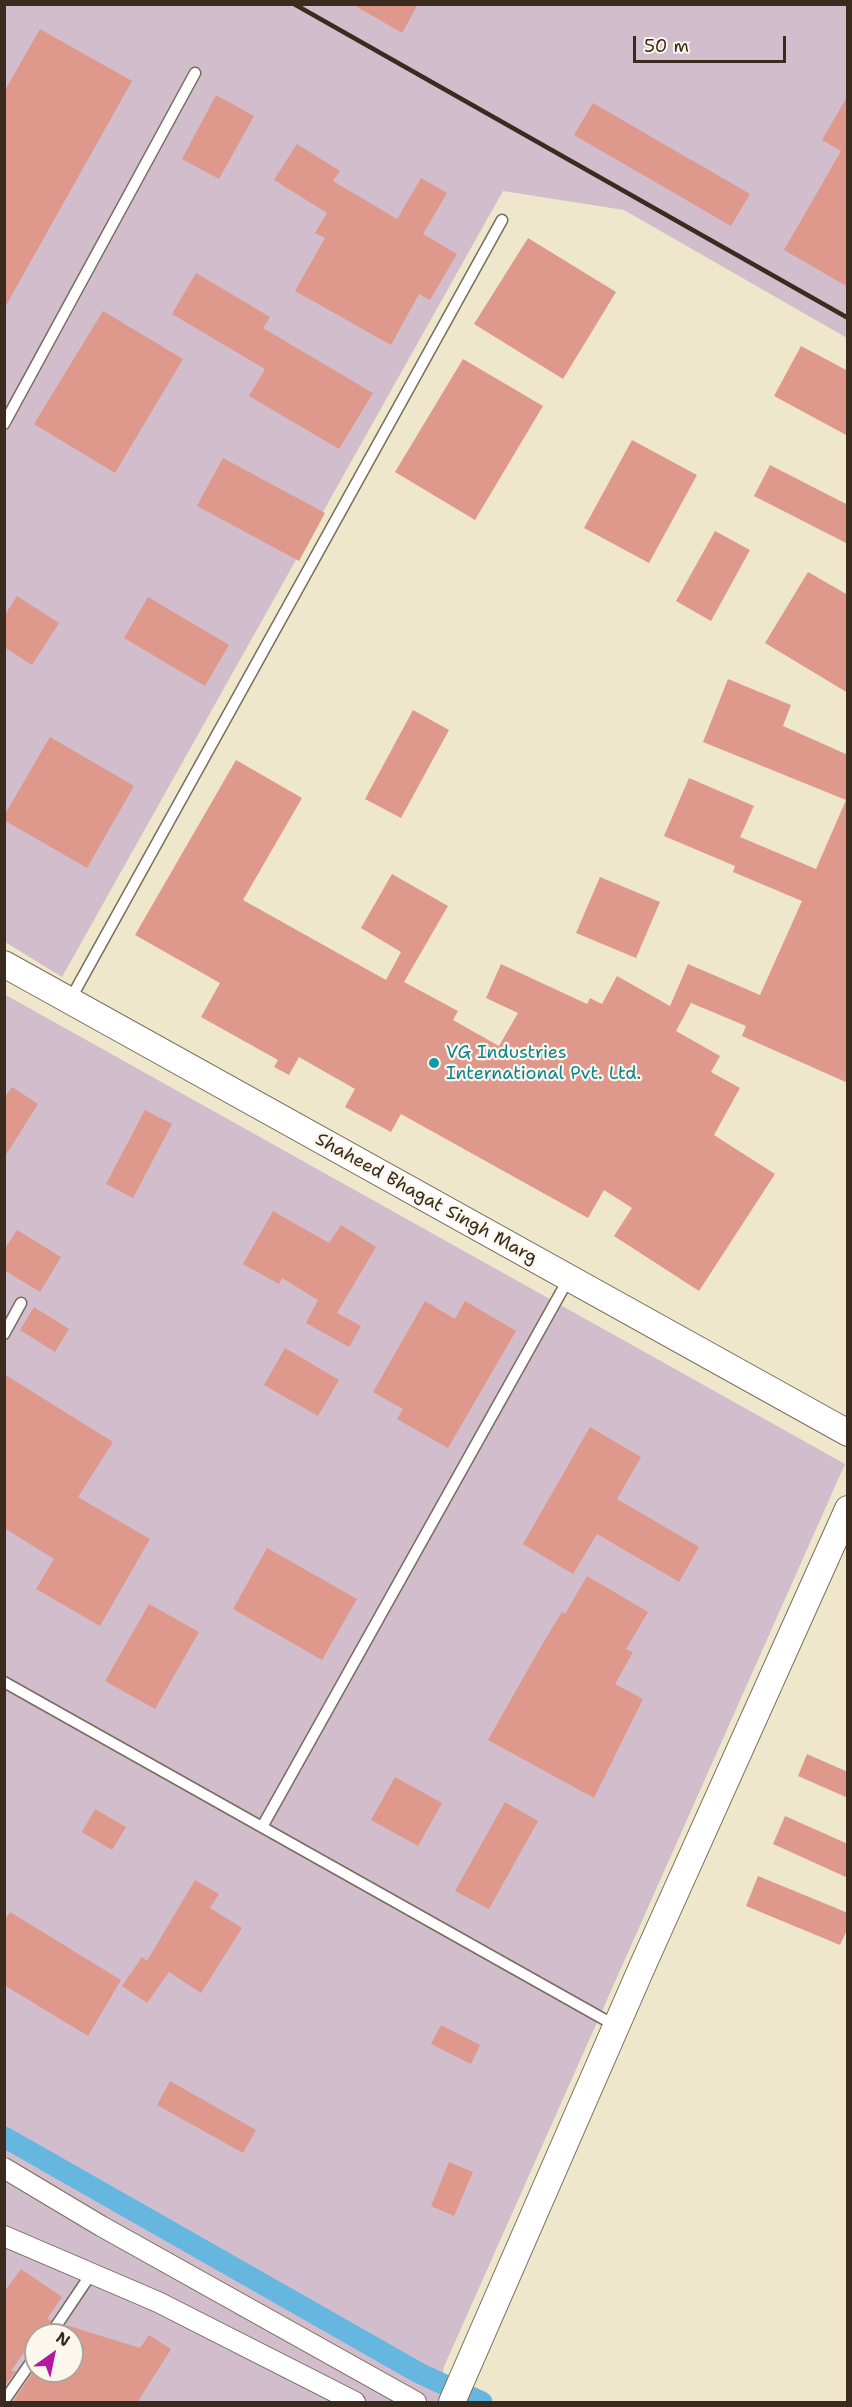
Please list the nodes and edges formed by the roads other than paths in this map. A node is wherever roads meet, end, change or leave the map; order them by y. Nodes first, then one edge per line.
1 (195, 73) dead end
2 (502, 220) dead end
3 (4, 424) edge
4 (4, 964) edge
5 (70, 1000) junction
6 (569, 1278) junction
7 (21, 1303) dead end
8 (4, 1334) edge
9 (848, 1433) edge
10 (848, 1509) edge
11 (4, 1682) edge
12 (262, 1827) junction
13 (616, 2027) junction
14 (4, 2168) edge
15 (4, 2236) edge
16 (92, 2274) junction
17 (58, 2323) edge
18 (24, 2372) edge
19 (313, 2394) edge
20 (4, 2401) edge
21 (355, 2403) edge
22 (416, 2403) edge
23 (452, 2403) edge

1 - 3 lane
2 - 5 lane
4 - 5 street, Shaheed Bhagat Singh Marg
5 - 6 street, Shaheed Bhagat Singh Marg
6 - 9 street, Shaheed Bhagat Singh Marg
6 - 12 lane
7 - 8 lane
10 - 13 street
11 - 12 lane
12 - 13 lane
13 - 23 street
14 - 22 street
15 - 16 street
16 - 17 lane
16 - 19 street
18 - 20 lane
19 - 21 street

